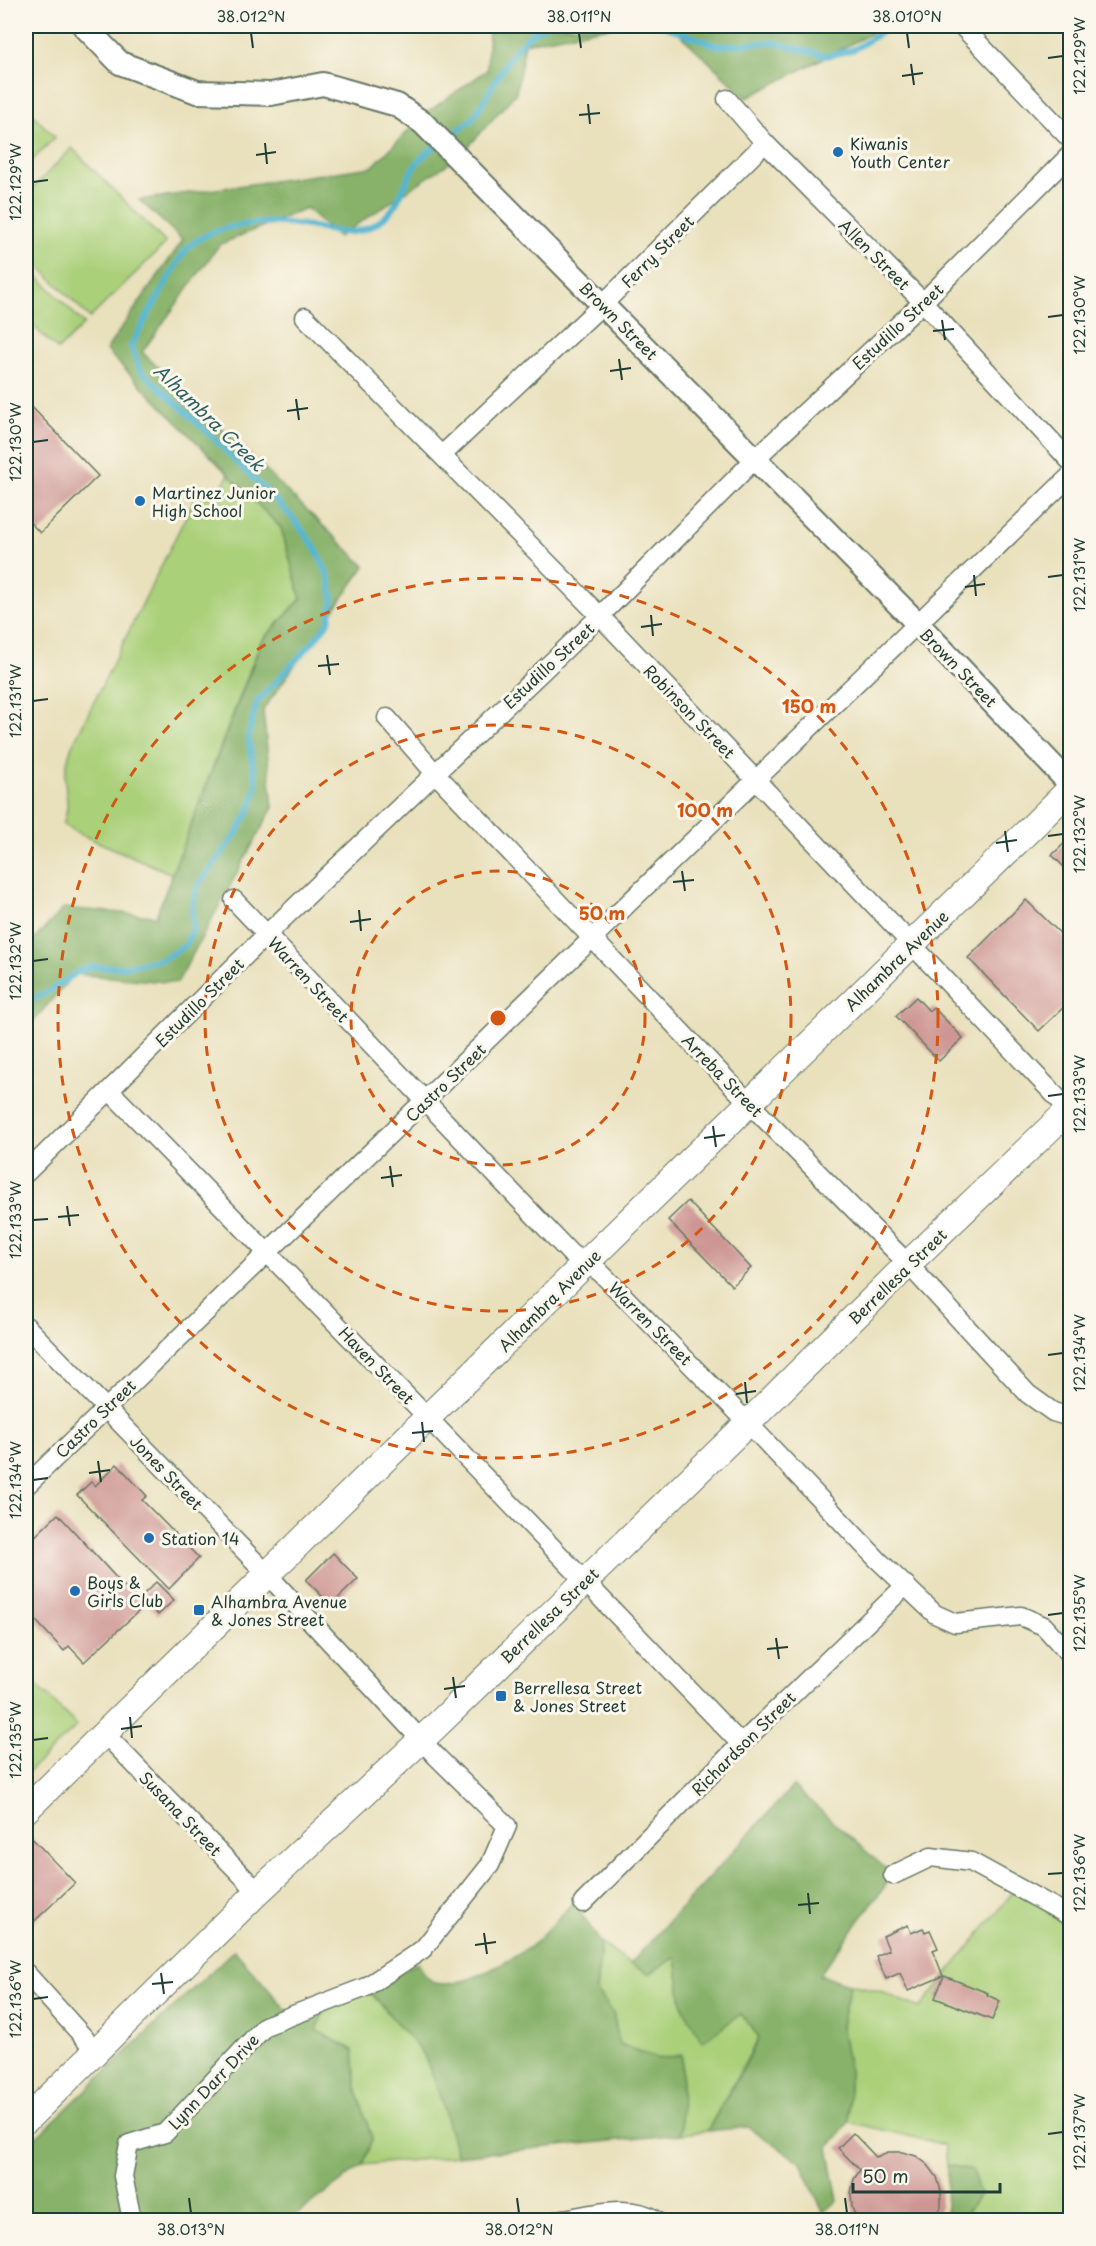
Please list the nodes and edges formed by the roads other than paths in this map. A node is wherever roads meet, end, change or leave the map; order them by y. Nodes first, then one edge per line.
1 (84, 26) edge
2 (962, 26) edge
3 (727, 99) dead end
4 (1071, 139) edge
5 (765, 143) junction
6 (1071, 155) edge
7 (923, 302) junction
8 (603, 304) junction
9 (305, 317) dead end
10 (442, 455) junction
11 (755, 459) junction
12 (1071, 461) edge
13 (1071, 476) edge
14 (600, 616) junction
15 (918, 624) junction
16 (387, 718) dead end
17 (434, 772) junction
18 (755, 779) junction
19 (1071, 784) edge
20 (1071, 789) edge
21 (234, 900) dead end
22 (267, 934) junction
23 (593, 939) junction
24 (912, 943) junction
25 (110, 1091) junction
26 (425, 1102) junction
27 (750, 1104) junction
28 (1070, 1110) edge
29 (26, 1173) edge
30 (267, 1251) junction
31 (586, 1263) junction
32 (908, 1264) junction
33 (26, 1326) edge
34 (105, 1408) junction
35 (1071, 1417) edge
36 (429, 1419) junction
37 (748, 1423) junction
38 (26, 1486) edge
39 (267, 1574) junction
40 (585, 1581) junction
41 (906, 1585) junction
42 (1071, 1655) edge
43 (104, 1733) junction
44 (421, 1740) junction
45 (741, 1744) junction
46 (26, 1810) edge
47 (507, 1826) joint
48 (893, 1875) dead end
49 (258, 1892) junction
50 (583, 1903) dead end
51 (1071, 1916) edge
52 (26, 1973) edge
53 (96, 2051) junction
54 (26, 2120) edge
55 (132, 2220) edge
56 (558, 2220) edge
57 (656, 2220) edge

1 - 8 street, Brown Street
2 - 4 street
3 - 5 street, Allen Street
5 - 7 street, Allen Street
5 - 8 street, Ferry Street
6 - 7 street, Estudillo Street
7 - 11 street, Estudillo Street
7 - 12 street, Allen Street
8 - 10 street, Ferry Street
8 - 11 street, Brown Street
9 - 10 street, Robinson Street
10 - 14 street, Robinson Street
11 - 14 street, Estudillo Street
11 - 15 street, Brown Street
13 - 15 street, Castro Street
14 - 17 street, Estudillo Street
14 - 18 street, Robinson Street
15 - 18 street, Castro Street
15 - 19 street, Brown Street
16 - 17 street, Arreba Street
17 - 22 street, Estudillo Street
17 - 23 street, Arreba Street
18 - 23 street, Castro Street
18 - 24 street, Robinson Street
20 - 24 main road, Alhambra Avenue
21 - 22 street, Warren Street
22 - 25 street, Estudillo Street
22 - 26 street, Warren Street
23 - 26 street, Castro Street
23 - 27 street, Arreba Street
24 - 27 main road, Alhambra Avenue
24 - 28 street, Robinson Street
25 - 29 street, Estudillo Street
25 - 30 street, Haven Street
26 - 30 street, Castro Street
26 - 31 street, Warren Street
27 - 31 main road, Alhambra Avenue
27 - 32 street, Arreba Street
28 - 32 main road, Berrellesa Street
30 - 34 street, Castro Street
30 - 36 street, Haven Street
31 - 36 main road, Alhambra Avenue
31 - 37 street, Warren Street
32 - 35 street, Arreba Street
32 - 37 main road, Berrellesa Street
33 - 34 street, Jones Street
34 - 38 street, Castro Street
34 - 39 street, Jones Street
36 - 39 main road, Alhambra Avenue
36 - 40 street, Haven Street
37 - 40 main road, Berrellesa Street
37 - 41 street, Warren Street
39 - 43 main road, Alhambra Avenue
39 - 44 street, Jones Street
40 - 44 main road, Berrellesa Street
40 - 45 street, Haven Street
41 - 42 street, Warren Street
41 - 45 street, Richardson Street
43 - 46 main road, Alhambra Avenue
43 - 49 street, Susana Street
44 - 47 street, Jones Street
44 - 49 main road, Berrellesa Street
45 - 50 street, Richardson Street
47 - 55 street, Lynn Darr Drive
48 - 51 street
49 - 53 main road, Berrellesa Street
52 - 53 street
53 - 54 main road, Berrellesa Street
56 - 57 street

